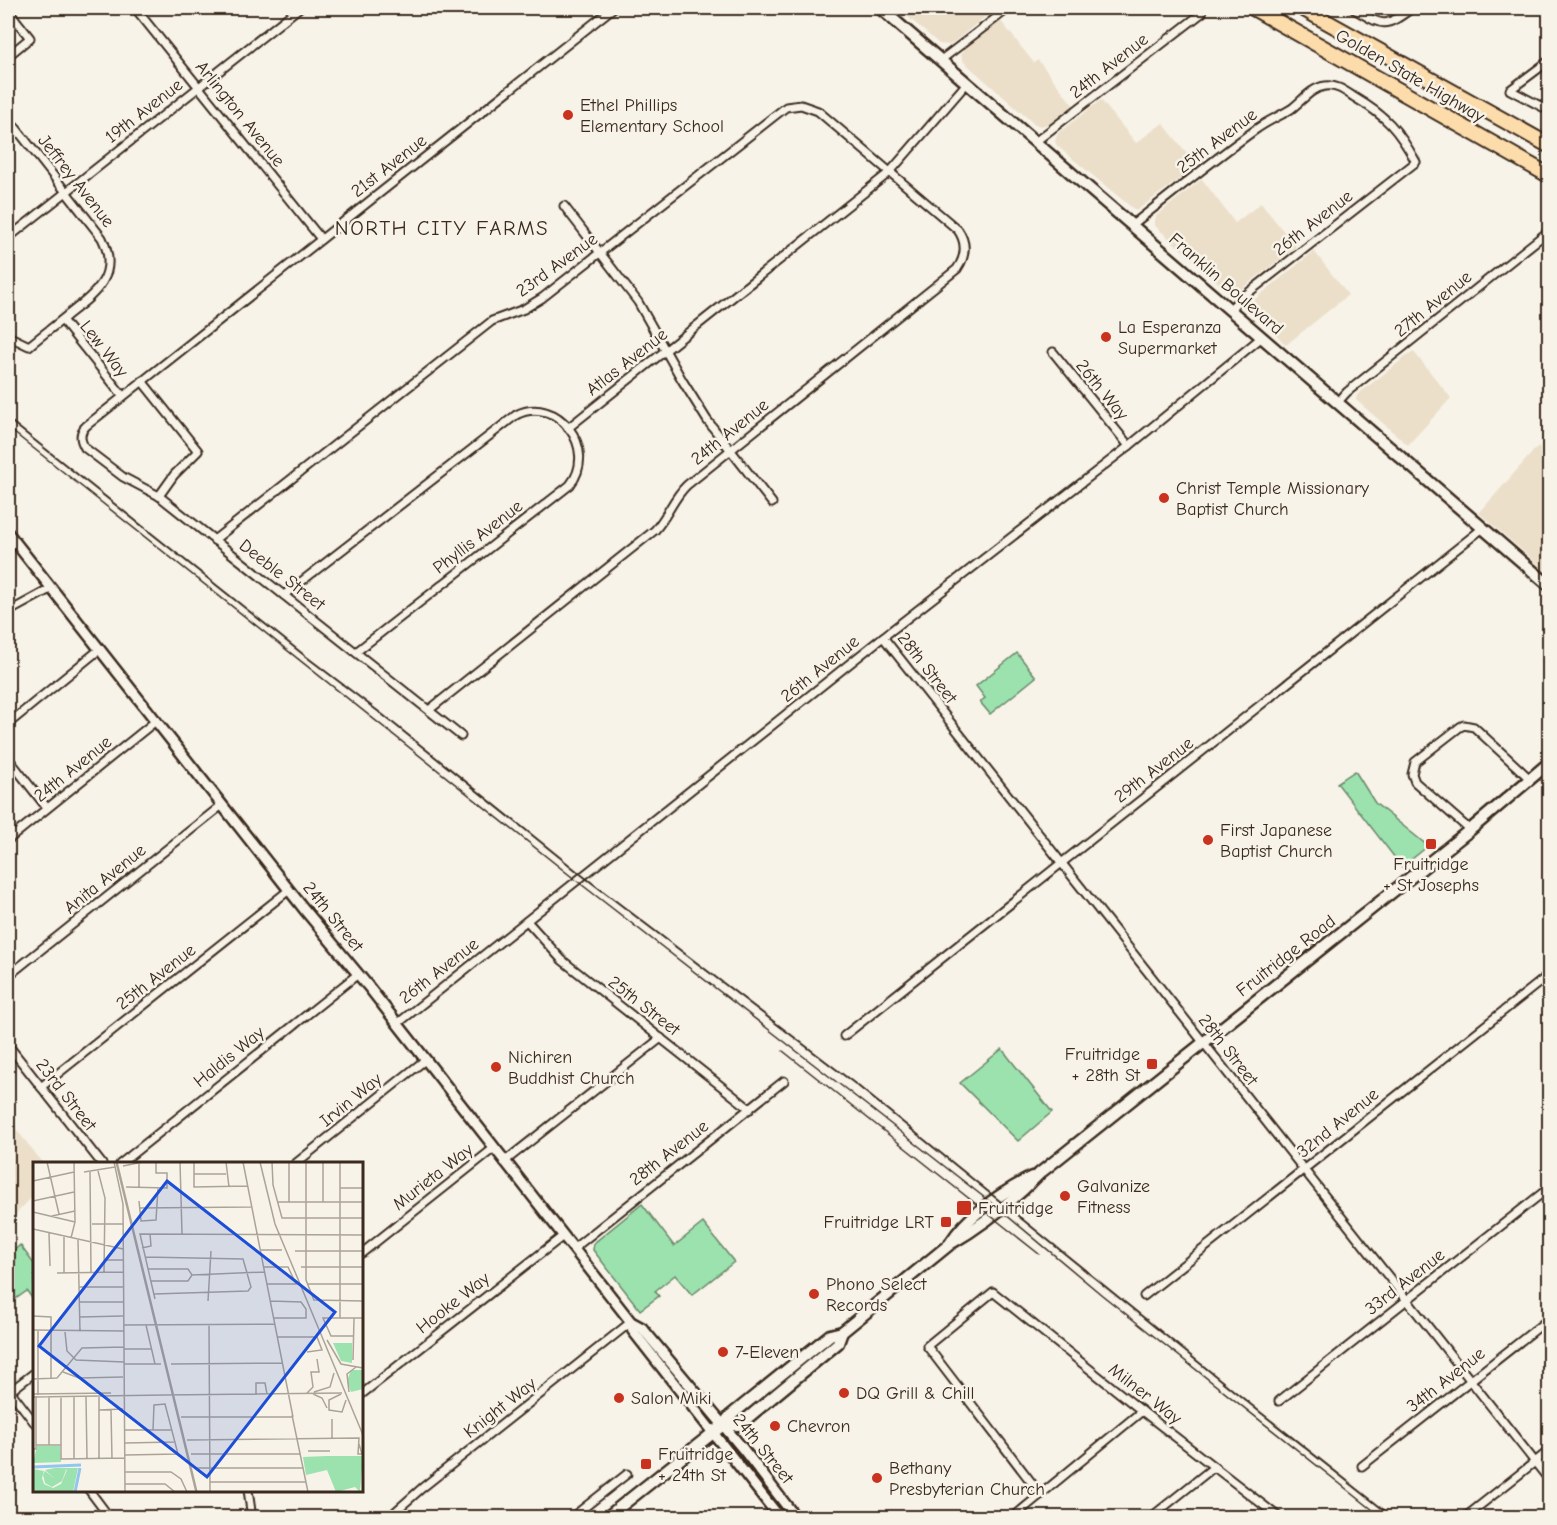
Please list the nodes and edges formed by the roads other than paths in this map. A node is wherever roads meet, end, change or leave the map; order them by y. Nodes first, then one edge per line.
1 (135, 8) edge
2 (299, 8) edge
3 (613, 8) edge
4 (880, 8) edge
5 (1009, 8) edge
6 (1191, 8) edge
7 (1253, 8) edge
8 (1302, 8) edge
9 (1352, 8) edge
10 (1412, 8) edge
11 (8, 10) edge
12 (8, 56) edge
13 (940, 60) junction
14 (1550, 60) edge
15 (967, 83) junction
16 (199, 87) junction
17 (1550, 111) edge
18 (8, 118) edge
19 (1035, 142) junction
20 (1550, 146) edge
21 (1416, 162) joint
22 (890, 172) junction
23 (1550, 177) edge
24 (66, 192) junction
25 (564, 206) dead end
26 (1132, 225) junction
27 (1550, 230) edge
28 (8, 238) edge
29 (321, 239) junction
30 (601, 252) junction
31 (1230, 309) junction
32 (62, 320) junction
33 (8, 336) edge
34 (1262, 337) junction
35 (666, 350) junction
36 (1053, 352) dead end
37 (142, 381) junction
38 (123, 396) junction
39 (1337, 402) junction
40 (568, 428) junction
41 (81, 443) joint
42 (1129, 446) junction
43 (730, 451) junction
44 (159, 496) junction
45 (772, 503) dead end
46 (1483, 528) junction
47 (8, 533) edge
48 (214, 540) junction
49 (1550, 586) edge
50 (52, 588) junction
51 (284, 595) junction
52 (8, 612) edge
53 (883, 637) junction
54 (100, 649) junction
55 (356, 652) junction
56 (429, 710) junction
57 (157, 720) junction
58 (8, 724) edge
59 (461, 735) dead end
60 (8, 758) edge
61 (1550, 762) edge
62 (1530, 779) junction
63 (222, 806) junction
64 (47, 808) junction
65 (1470, 830) junction
66 (8, 840) edge
67 (1062, 863) junction
68 (289, 890) junction
69 (527, 921) junction
70 (358, 974) junction
71 (1550, 974) edge
72 (8, 976) edge
73 (397, 1024) junction
74 (844, 1036) dead end
75 (661, 1038) junction
76 (1203, 1042) junction
77 (8, 1045) edge
78 (425, 1060) junction
79 (784, 1081) dead end
80 (41, 1087) junction
81 (750, 1108) junction
82 (494, 1148) junction
83 (100, 1162) edge
84 (123, 1162) edge
85 (298, 1162) edge
86 (504, 1162) junction
87 (1304, 1170) junction
88 (1550, 1187) edge
89 (562, 1236) junction
90 (573, 1249) junction
91 (363, 1252) edge
92 (1144, 1296) dead end
93 (1407, 1300) junction
94 (1550, 1318) edge
95 (631, 1322) junction
96 (33, 1373) edge
97 (1470, 1381) junction
98 (8, 1391) edge
99 (363, 1393) edge
100 (1279, 1401) dead end
101 (1142, 1411) junction
102 (33, 1421) edge
103 (723, 1425) junction
104 (712, 1432) junction
105 (1550, 1450) edge
106 (1534, 1462) junction
107 (1362, 1466) dead end
108 (1214, 1467) junction
109 (627, 1474) dead end
110 (1550, 1481) edge
111 (89, 1492) edge
112 (248, 1492) edge
113 (1041, 1495) junction
114 (774, 1515) edge
115 (392, 1516) edge
116 (110, 1518) edge
117 (252, 1518) edge
118 (571, 1518) edge
119 (606, 1518) edge
120 (796, 1518) edge
121 (1012, 1518) edge
122 (1150, 1518) edge
123 (1280, 1518) edge
124 (1464, 1518) edge

1 - 16 street, Arlington Avenue
2 - 16 street, 19th Avenue
3 - 29 street, 21st Avenue
4 - 13 main road, Franklin Boulevard
5 - 13 street
6 - 19 street, 24th Avenue
7 - 23 highway, Golden State Highway
8 - 20 highway, Golden State Highway
9 - 10 street
11 - 12 street
13 - 15 main road, Franklin Boulevard
14 - 17 street
15 - 19 main road, Franklin Boulevard
15 - 22 street, Atlas Avenue
16 - 24 street, 19th Avenue
16 - 29 street, Arlington Avenue
18 - 24 street, Jeffrey Avenue
19 - 26 main road, Franklin Boulevard
21 - 26 street, 25th Avenue
21 - 31 street, 26th Avenue
22 - 30 street, 23rd Avenue
22 - 35 street, Atlas Avenue
22 - 43 street, 24th Avenue
24 - 28 street, 19th Avenue
24 - 32 street, Jeffrey Avenue
25 - 30 street
26 - 31 main road, Franklin Boulevard
27 - 39 street, 27th Avenue
29 - 37 street, 21st Avenue
30 - 35 street
30 - 48 street, 23rd Avenue
31 - 34 main road, Franklin Boulevard
32 - 33 street, Jeffrey Avenue
32 - 38 street, Lew Way
34 - 39 main road, Franklin Boulevard
34 - 42 street, 26th Avenue
35 - 40 street, Atlas Avenue
35 - 43 street
36 - 42 street, 26th Way
37 - 38 street, 21st Avenue
37 - 44 street
38 - 41 street, 21st Avenue
39 - 46 main road, Franklin Boulevard
40 - 51 street
40 - 55 street, Phyllis Avenue
41 - 44 street, Deeble Street
42 - 53 street, 26th Avenue
43 - 45 street
43 - 56 street, 24th Avenue
44 - 48 street, Deeble Street
46 - 49 main road, Franklin Boulevard
46 - 67 street, 29th Avenue
47 - 50 street, 24th Street
48 - 51 street, Deeble Street
50 - 52 street
50 - 54 street, 24th Street
51 - 55 street, Deeble Street
53 - 67 street, 28th Street
53 - 69 street, 26th Avenue
54 - 57 street, 24th Street
54 - 58 street
55 - 56 street, Deeble Street
56 - 59 street, Deeble Street
57 - 63 street, 24th Street
57 - 64 street, 24th Avenue
60 - 64 street
61 - 62 main road, Fruitridge Road
62 - 65 main road, Fruitridge Road
62 - 65 street
63 - 68 street, 24th Street
63 - 72 street, Anita Avenue
64 - 66 street, 24th Avenue
65 - 76 main road, Fruitridge Road
67 - 74 street, 29th Avenue
67 - 76 street, 28th Street
68 - 70 street, 24th Street
68 - 80 street, 25th Avenue
69 - 73 street, 26th Avenue
69 - 75 street, 25th Street
70 - 73 street, 24th Street
70 - 84 street, Haldis Way
71 - 87 street, 32nd Avenue
73 - 78 street, 24th Street
75 - 81 street, 25th Street
75 - 86 street
76 - 87 street, 28th Street
76 - 103 main road, Fruitridge Road
77 - 80 street, 23rd Street
78 - 82 street, 24th Street
78 - 85 street, Irvin Way
79 - 81 street, 28th Avenue
80 - 83 street, 23rd Street
81 - 90 street, 28th Avenue
82 - 86 street, 24th Street
82 - 91 street, Murieta Way
86 - 89 street, 24th Street
87 - 92 street, 32nd Avenue
87 - 93 street, 28th Street
88 - 93 street, 33rd Avenue
89 - 90 street, 24th Street
89 - 99 street, Hooke Way
90 - 95 street, 24th Street
93 - 97 street, 28th Street
93 - 100 street, 33rd Avenue
94 - 97 street, 34th Avenue
95 - 103 street, 24th Street
95 - 104 street, 24th Street
95 - 115 street, Knight Way
96 - 98 street
97 - 106 street, 28th Street
97 - 107 street, 34th Avenue
98 - 102 street
101 - 108 street, Milner Way
101 - 113 street
101 - 113 street, Milner Way
103 - 104 main road, Fruitridge Road
103 - 120 street, 24th Street
104 - 114 street, 24th Street
104 - 119 main road, Fruitridge Road
105 - 106 street
106 - 110 street, 28th Street
106 - 124 street
108 - 122 street
108 - 123 street, Milner Way
109 - 118 street
111 - 116 street
112 - 117 street
113 - 121 street

